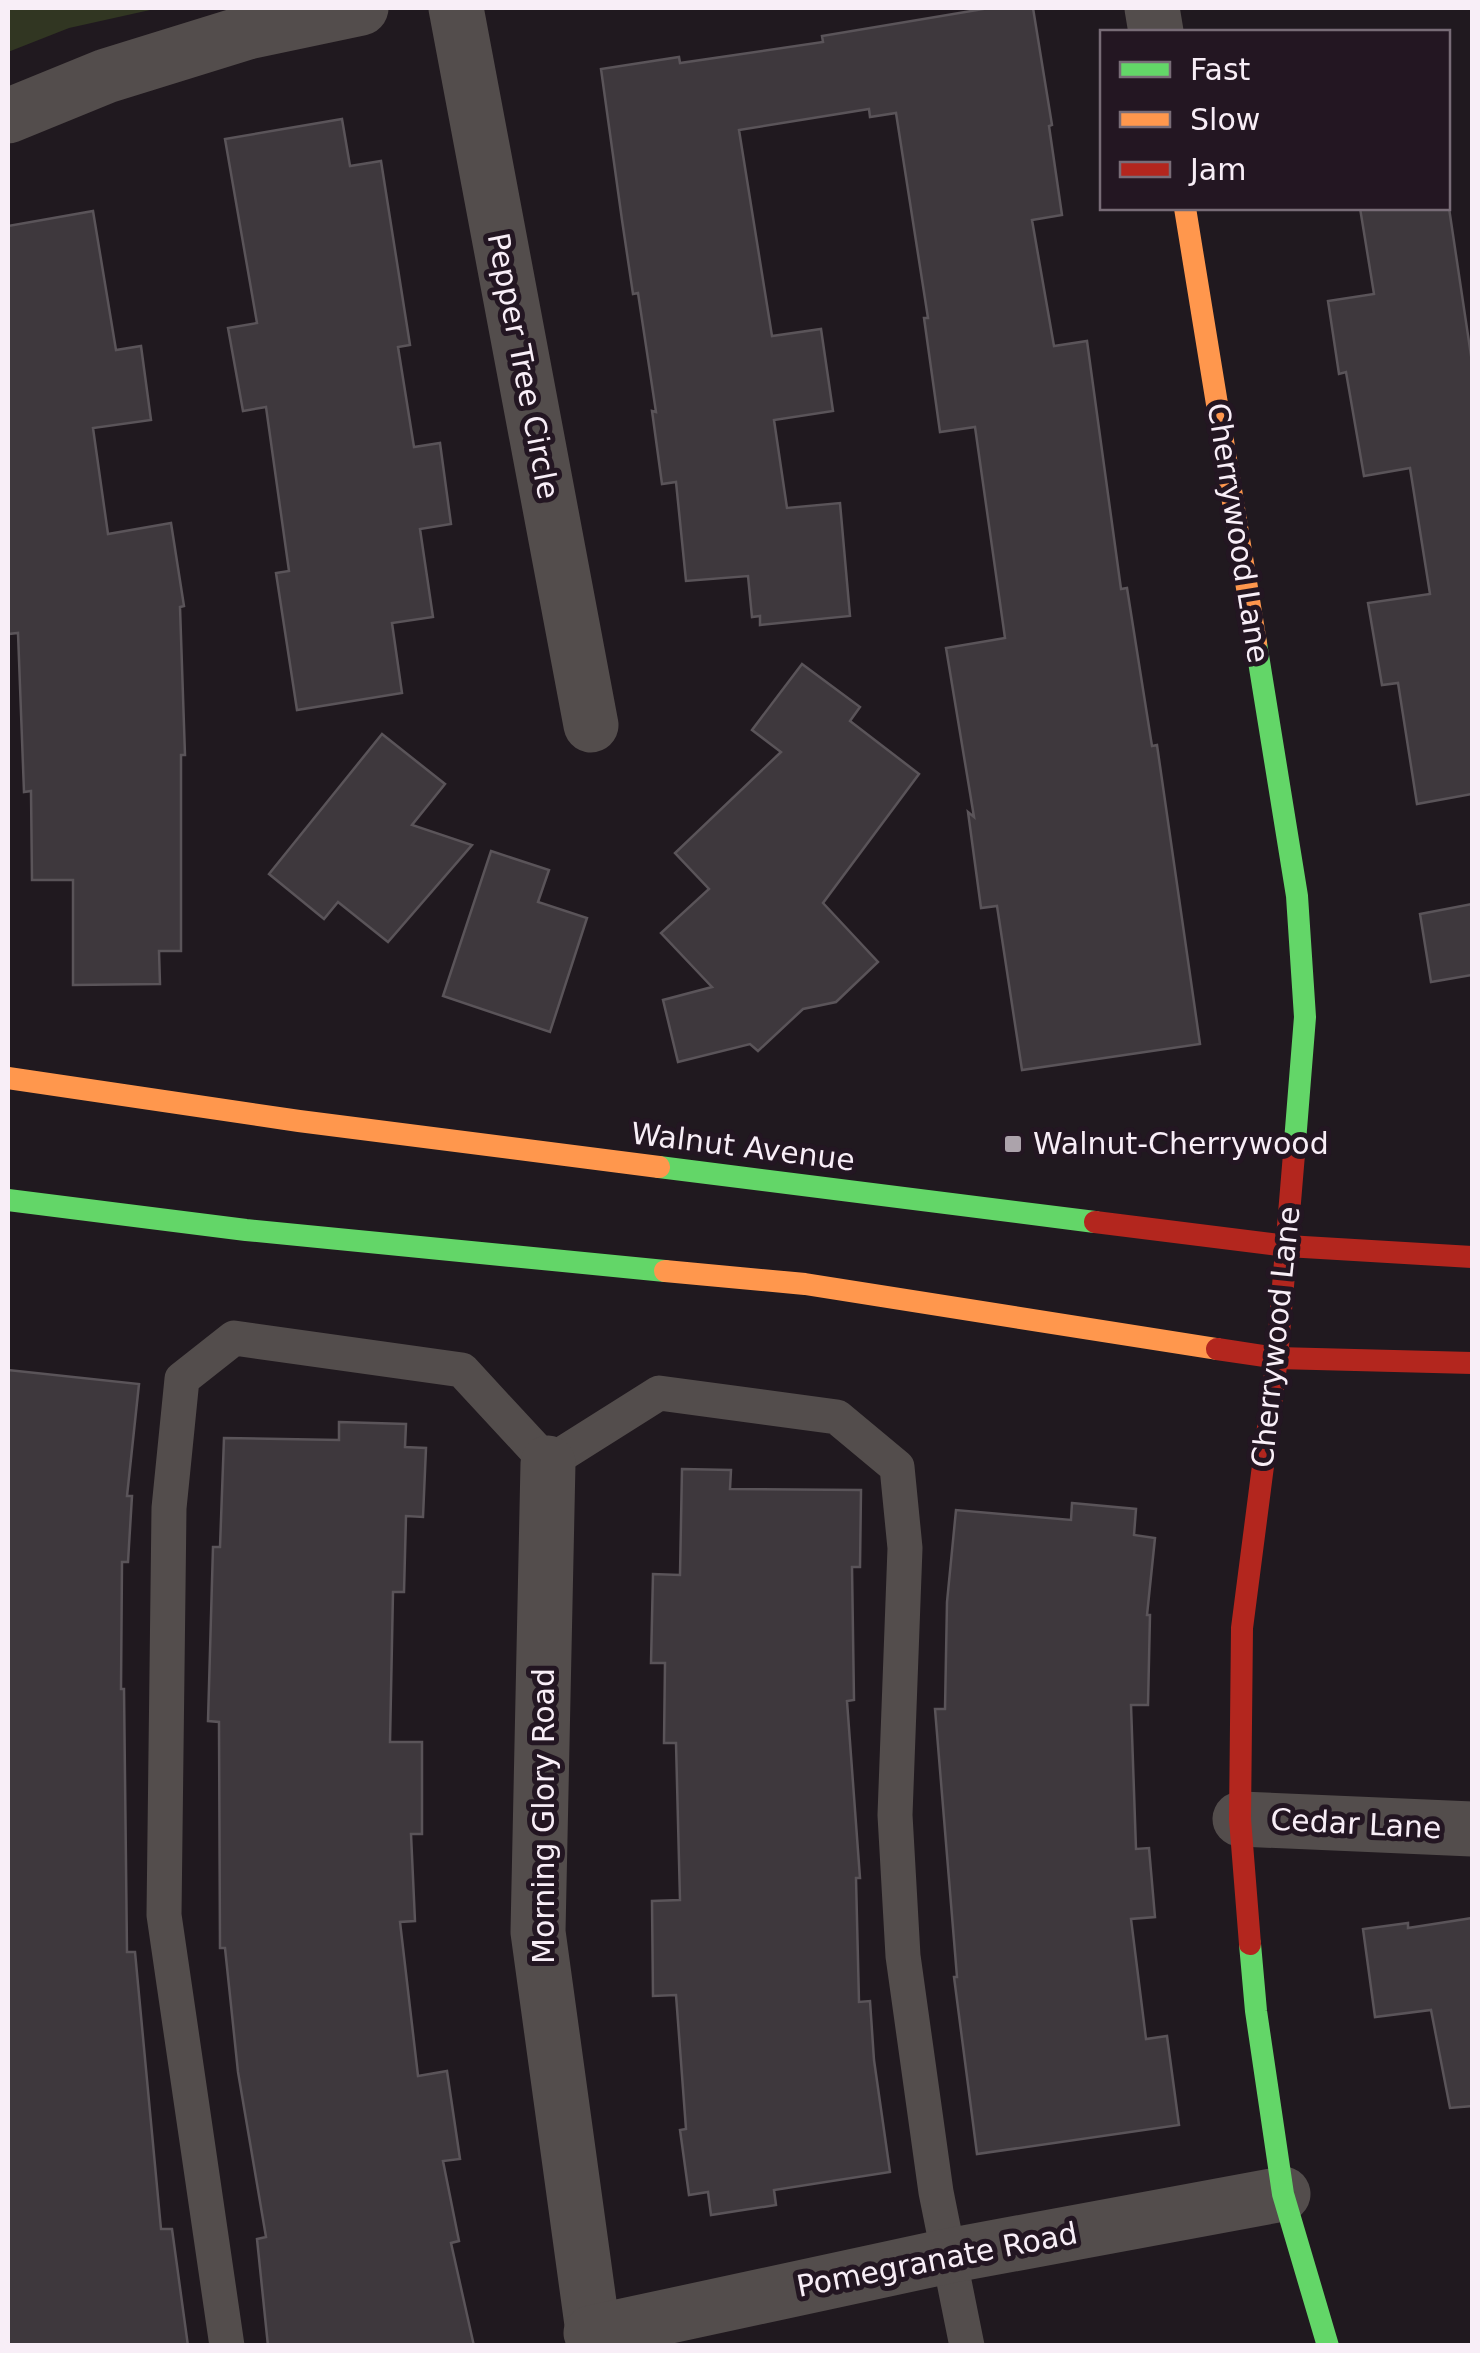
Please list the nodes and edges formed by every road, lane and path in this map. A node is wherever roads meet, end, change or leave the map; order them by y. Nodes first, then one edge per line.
1 (361, 8) edge
2 (456, 8) edge
3 (8, 116) edge
4 (1185, 210) edge
5 (590, 725) dead end
6 (8, 1078) edge
7 (8, 1200) edge
8 (1287, 1246) junction
9 (1472, 1257) edge
10 (1277, 1358) junction
11 (1472, 1364) edge
12 (548, 1463) junction
13 (1240, 1819) junction
14 (1472, 1829) edge
15 (1283, 2194) junction
16 (948, 2256) junction
17 (593, 2339) edge
18 (227, 2346) edge
19 (968, 2346) edge
20 (1328, 2346) edge

1 - 3 street
2 - 5 street, Pepper Tree Circle
4 - 8 main road, Cherrywood Lane
6 - 8 main road, Walnut Avenue
7 - 10 main road
8 - 9 main road, Walnut Avenue
8 - 10 main road, Cherrywood Lane
10 - 11 main road
10 - 13 main road, Cherrywood Lane
12 - 16 lane
12 - 17 street, Morning Glory Road
12 - 18 lane
13 - 14 street, Cedar Lane
13 - 15 main road, Cherrywood Lane
15 - 16 street, Pomegranate Road
15 - 20 main road, Cherrywood Lane
16 - 17 street, Pomegranate Road
16 - 19 lane

